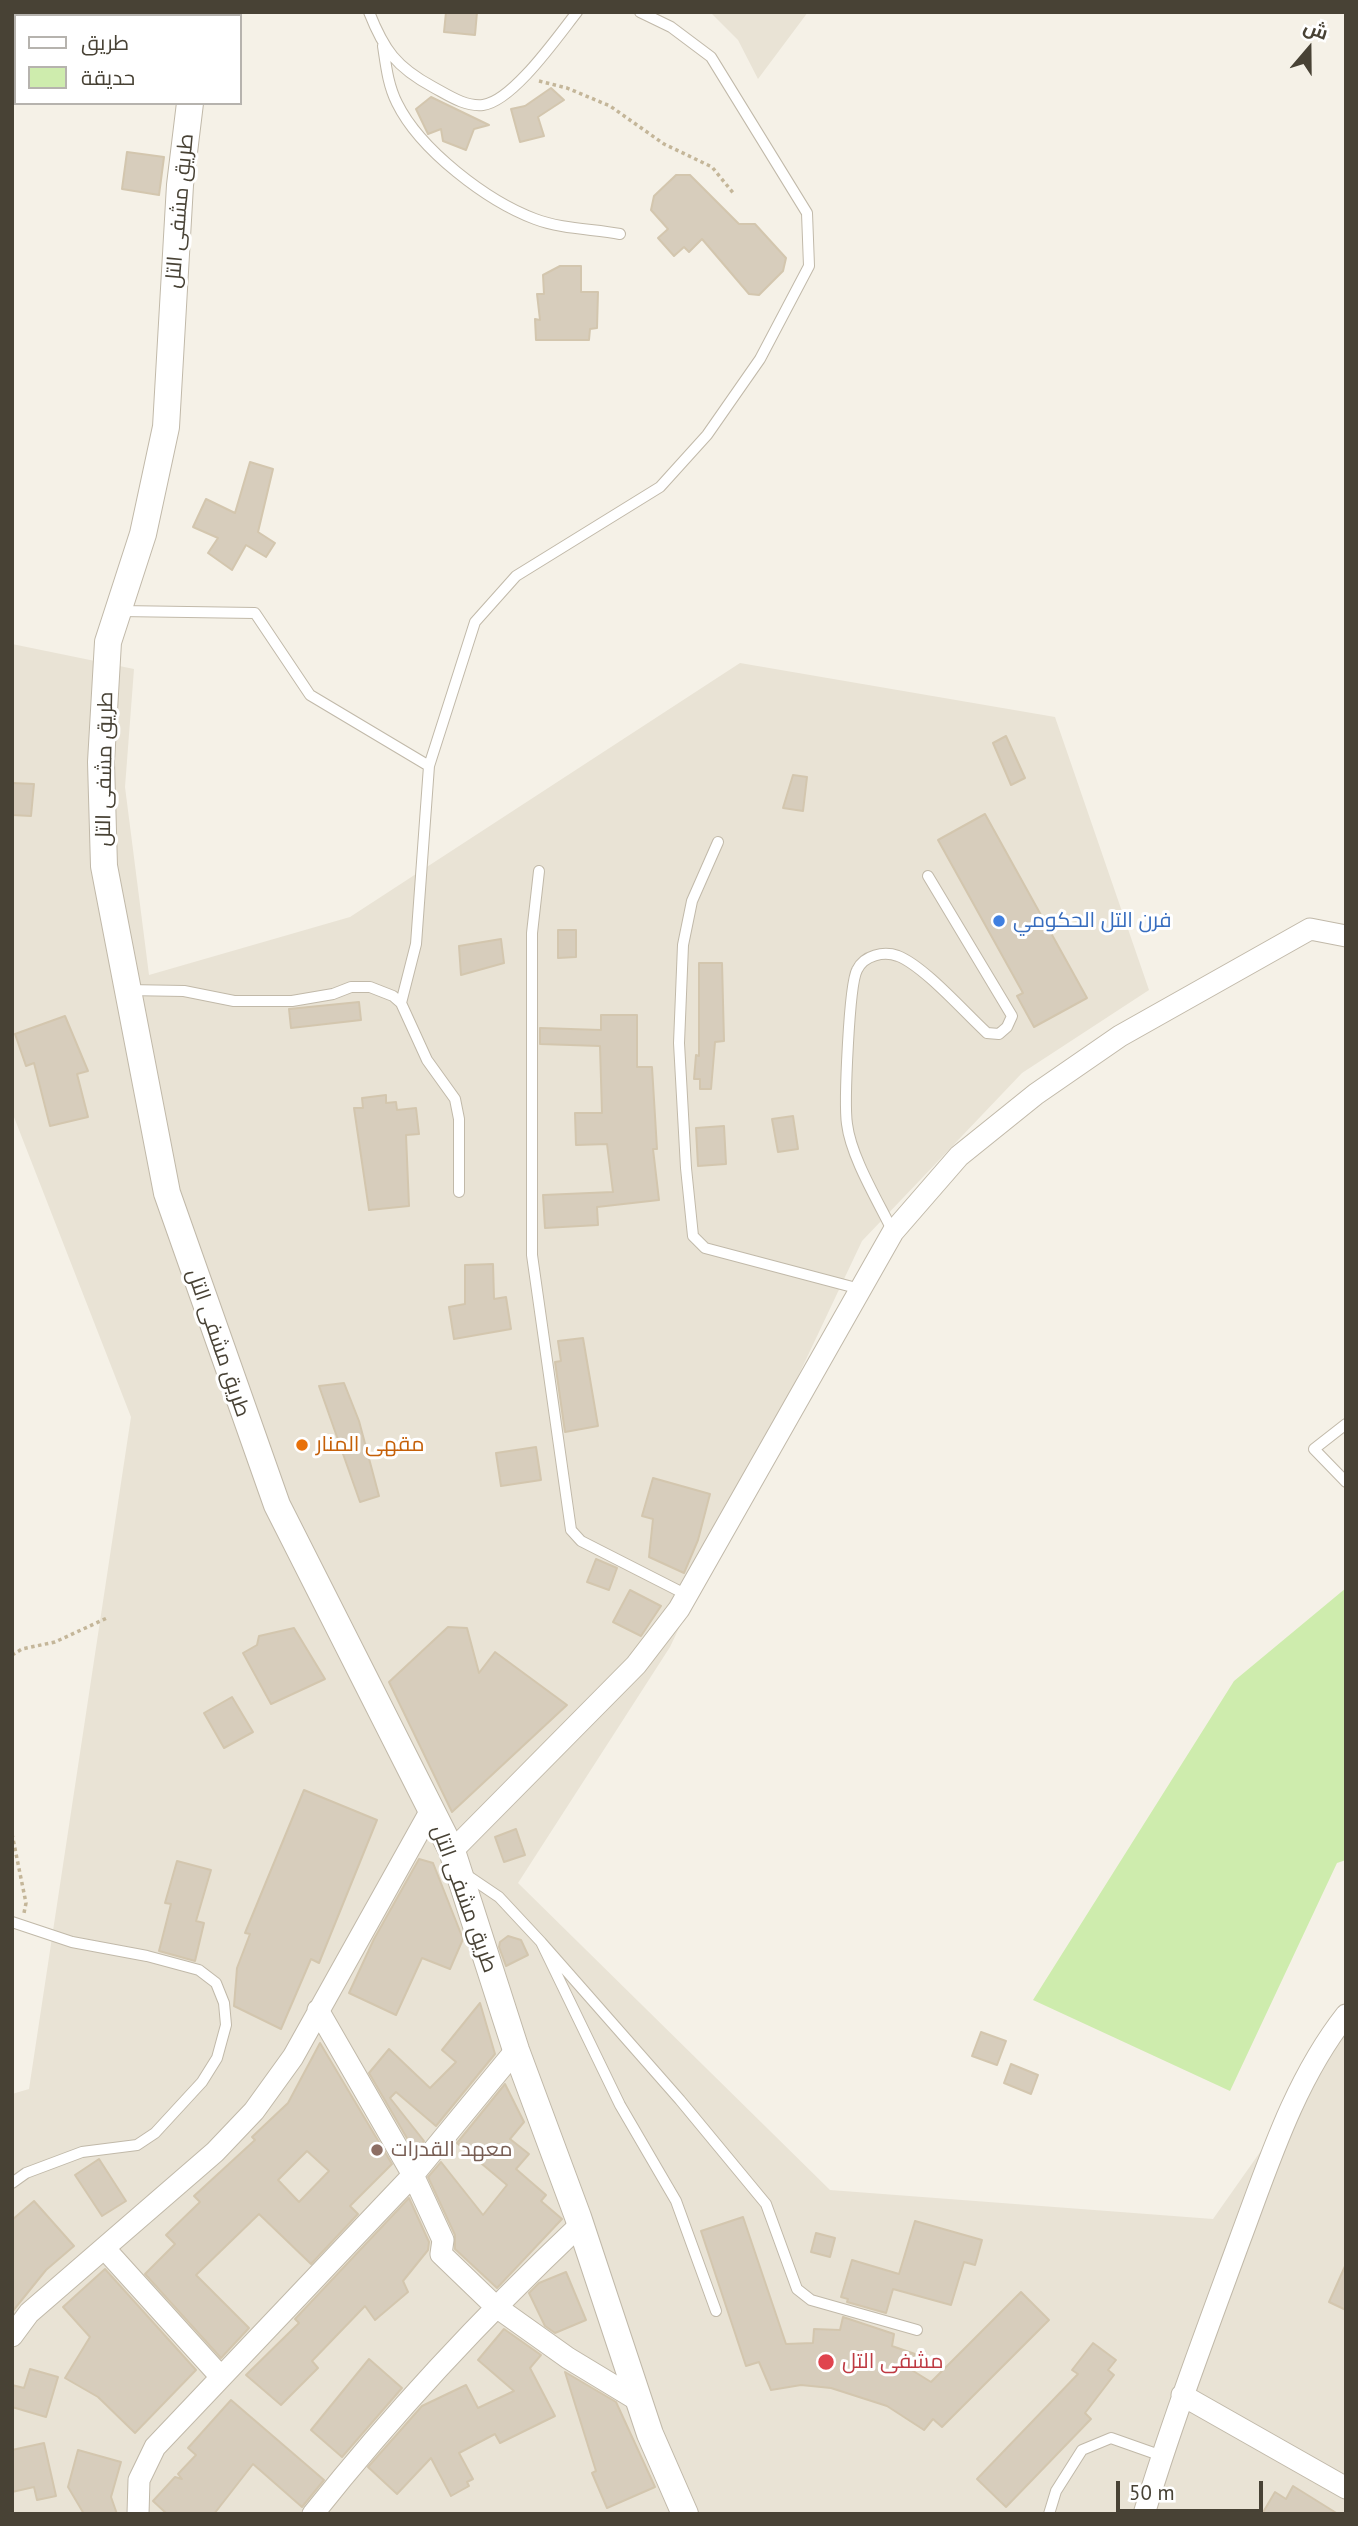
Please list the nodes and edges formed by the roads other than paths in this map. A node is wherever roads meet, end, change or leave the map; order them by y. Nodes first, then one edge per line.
1 (369, 12) edge
2 (577, 12) edge
3 (640, 12) edge
4 (383, 46) junction
5 (190, 105) edge
6 (620, 234) dead end
7 (118, 611) junction
8 (429, 766) junction
9 (718, 842) dead end
10 (539, 871) dead end
11 (928, 876) dead end
12 (1346, 936) edge
13 (127, 990) junction
14 (401, 1003) junction
15 (459, 1192) dead end
16 (892, 1232) junction
17 (859, 1289) junction
18 (1346, 1424) edge
19 (1346, 1482) edge
20 (687, 1595) junction
21 (431, 1810) junction
22 (455, 1860) junction
23 (17, 1924) edge
24 (541, 1942) junction
25 (318, 2010) junction
26 (1346, 2015) edge
27 (516, 2050) junction
28 (413, 2175) junction
29 (12, 2183) edge
30 (580, 2225) junction
31 (105, 2249) junction
32 (495, 2306) junction
33 (716, 2311) dead end
34 (918, 2330) dead end
35 (12, 2336) edge
36 (221, 2377) junction
37 (1182, 2395) junction
38 (639, 2401) junction
39 (1162, 2456) junction
40 (1346, 2488) edge
41 (138, 2514) edge
42 (313, 2514) edge
43 (685, 2514) edge
44 (1049, 2514) edge
45 (1144, 2514) edge

1 - 4 lane
2 - 4 lane
3 - 8 lane
4 - 6 lane
5 - 7 street, طريق مشفى التل
7 - 8 lane
7 - 13 street, طريق مشفى التل
8 - 14 lane
9 - 17 lane
10 - 20 lane
11 - 16 lane
12 - 16 street
13 - 14 lane
13 - 21 street, طريق مشفى التل
14 - 15 lane
16 - 17 street
17 - 20 street
18 - 19 lane
20 - 22 street
21 - 22 street, طريق مشفى التل
21 - 25 street
22 - 24 lane
22 - 27 street, طريق مشفى التل
23 - 29 lane
24 - 33 lane
24 - 34 lane
25 - 28 street
25 - 31 street
26 - 37 street
27 - 28 street
27 - 30 street, طريق مشفى التل
28 - 32 street
28 - 36 street
30 - 32 street
30 - 38 street, طريق مشفى التل
31 - 35 street
31 - 36 street
32 - 38 street
32 - 42 street
36 - 41 street
37 - 39 street
37 - 40 street
38 - 43 street, طريق مشفى التل
39 - 44 lane
39 - 45 street

